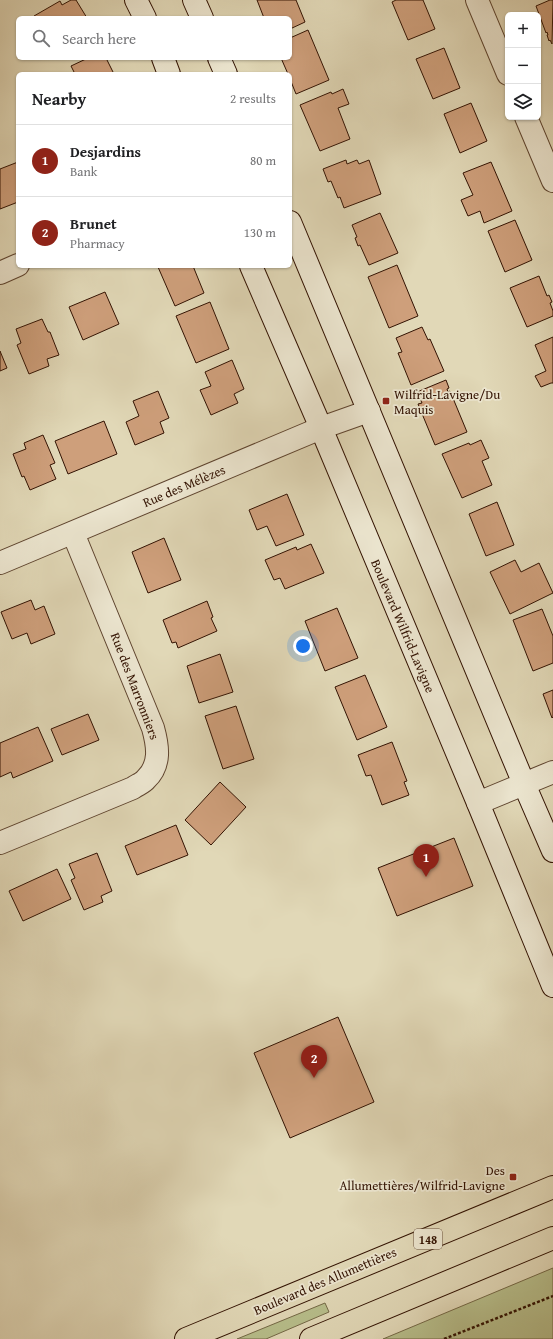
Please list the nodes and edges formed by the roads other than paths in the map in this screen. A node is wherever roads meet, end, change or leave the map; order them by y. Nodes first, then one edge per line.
1 (136, 0) edge
2 (194, 0) edge
3 (477, 0) edge
4 (144, 16) edge
5 (201, 16) edge
6 (164, 60) edge
7 (220, 60) edge
8 (505, 67) edge
9 (168, 72) edge
10 (225, 72) edge
11 (527, 120) edge
12 (553, 182) edge
13 (292, 227) edge
14 (16, 266) edge
15 (252, 268) edge
16 (0, 273) edge
17 (369, 411) junction
18 (321, 428) junction
19 (73, 533) junction
20 (0, 563) edge
21 (553, 772) edge
22 (524, 784) junction
23 (478, 803) junction
24 (0, 843) edge
25 (553, 851) edge
26 (553, 986) edge
27 (553, 1187) edge
28 (553, 1238) edge
29 (186, 1339) edge
30 (311, 1339) edge

1 - 4 street
2 - 5 street
3 - 8 street
6 - 9 street
7 - 10 street
11 - 12 street
13 - 17 street
14 - 16 street
15 - 18 street, Boulevard Wilfrid-Lavigne
17 - 18 street, Rue des Mélèzes
17 - 22 street
18 - 19 street, Rue des Mélèzes
18 - 23 street, Boulevard Wilfrid-Lavigne
19 - 20 street, Rue des Mélèzes
19 - 24 street, Rue des Marronniers
21 - 22 street
22 - 23 street
22 - 25 street
23 - 26 street, Boulevard Wilfrid-Lavigne
27 - 29 highway, Boulevard des Allumettières / 148
28 - 30 highway

